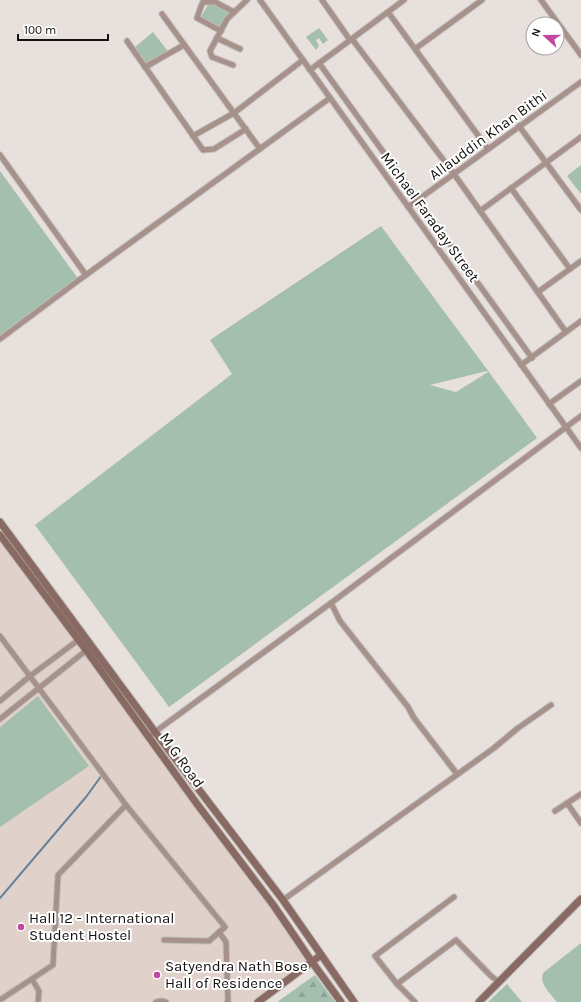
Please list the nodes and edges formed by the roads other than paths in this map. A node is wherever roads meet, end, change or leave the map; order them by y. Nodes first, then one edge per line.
1 (247, 0) edge
2 (260, 0) edge
3 (322, 0) edge
4 (404, 0) edge
5 (482, 0) edge
6 (541, 0) edge
7 (234, 12) junction
8 (388, 12) junction
9 (162, 14) dead end
10 (221, 31) junction
11 (217, 38) junction
12 (351, 39) junction
13 (127, 40) dead end
14 (184, 45) junction
15 (240, 49) dead end
16 (415, 49) junction
17 (581, 55) edge
18 (303, 60) junction
19 (319, 64) junction
20 (233, 65) dead end
21 (145, 67) junction
22 (310, 70) junction
23 (581, 82) edge
24 (330, 98) junction
25 (234, 113) junction
26 (519, 126) junction
27 (246, 129) junction
28 (193, 136) junction
29 (581, 137) edge
30 (260, 149) junction
31 (488, 149) junction
32 (0, 155) edge
33 (546, 163) junction
34 (454, 174) junction
35 (512, 188) junction
36 (418, 200) junction
37 (408, 207) junction
38 (581, 210) edge
39 (480, 211) junction
40 (581, 261) edge
41 (570, 269) junction
42 (86, 275) junction
43 (538, 292) junction
44 (581, 321) edge
45 (566, 332) junction
46 (0, 339) edge
47 (532, 358) junction
48 (521, 365) junction
49 (581, 381) edge
50 (550, 404) junction
51 (581, 416) edge
52 (566, 427) junction
53 (581, 448) edge
54 (0, 522) edge
55 (0, 535) edge
56 (331, 603) junction
57 (0, 636) edge
58 (81, 638) junction
59 (89, 648) junction
60 (30, 676) junction
61 (39, 688) junction
62 (0, 701) edge
63 (551, 705) dead end
64 (0, 720) edge
65 (155, 732) junction
66 (148, 737) junction
67 (457, 774) junction
68 (580, 794) edge
69 (567, 803) junction
70 (126, 805) junction
71 (555, 811) dead end
72 (581, 823) edge
73 (454, 897) dead end
74 (581, 899) edge
75 (282, 900) junction
76 (219, 932) junction
77 (164, 940) dead end
78 (322, 955) junction
79 (312, 962) junction
80 (32, 979) junction
81 (499, 982) junction
82 (397, 984) junction
83 (0, 1000) edge
84 (38, 1002) edge
85 (156, 1002) edge
86 (166, 1002) edge
87 (227, 1002) edge
88 (258, 1002) edge
89 (341, 1002) edge
90 (354, 1002) edge
91 (415, 1002) edge
92 (479, 1002) edge

1 - 7 street
2 - 18 street, Michael Faraday Street
3 - 12 street
4 - 8 street
5 - 16 street
6 - 17 street
7 - 10 street
7 - 10 street
8 - 12 street
8 - 16 street
9 - 14 street
10 - 11 street
11 - 15 street
11 - 20 street
12 - 19 street
12 - 34 street
13 - 21 street
14 - 21 street
14 - 25 street
16 - 31 street
18 - 22 street, Michael Faraday Street
18 - 25 street
19 - 22 street
19 - 36 street
21 - 28 street
22 - 24 street, Michael Faraday Street
23 - 26 street, Allauddin Khan Bithi
24 - 30 street
24 - 37 street, Michael Faraday Street
25 - 27 street
25 - 28 street
26 - 31 street, Allauddin Khan Bithi
26 - 33 street
27 - 28 street
27 - 30 street
29 - 33 street
30 - 42 street
31 - 34 street, Allauddin Khan Bithi
32 - 42 street
33 - 35 street
33 - 38 street
34 - 36 street, Allauddin Khan Bithi
34 - 39 street
35 - 39 street
35 - 41 street
36 - 37 street, Allauddin Khan Bithi
36 - 47 street
37 - 48 street, Michael Faraday Street
39 - 43 street
40 - 41 street
41 - 43 street
42 - 46 street
43 - 45 street
44 - 45 street
45 - 47 street
47 - 48 street
48 - 50 street, Michael Faraday Street
49 - 50 street
50 - 52 street, Michael Faraday Street
51 - 52 street
52 - 53 street, Michael Faraday Street
52 - 56 street
54 - 58 street
55 - 58 street, M G Road
56 - 65 street
56 - 67 street
57 - 60 street
58 - 59 street, M G Road
58 - 60 street
59 - 61 street
59 - 65 street
59 - 66 street, M G Road
60 - 61 street
60 - 62 street
61 - 64 street
61 - 70 street
63 - 67 street
65 - 66 street
65 - 75 street
66 - 79 street, M G Road
67 - 75 street
68 - 69 street
69 - 71 street
69 - 72 street
70 - 76 street
70 - 80 street
73 - 82 street
74 - 81 street
75 - 78 street
76 - 77 street
76 - 87 street
78 - 79 street
78 - 90 street
79 - 88 street
79 - 89 street, M G Road
80 - 83 street
80 - 84 street
81 - 82 street
81 - 92 street
82 - 91 street
85 - 86 street

